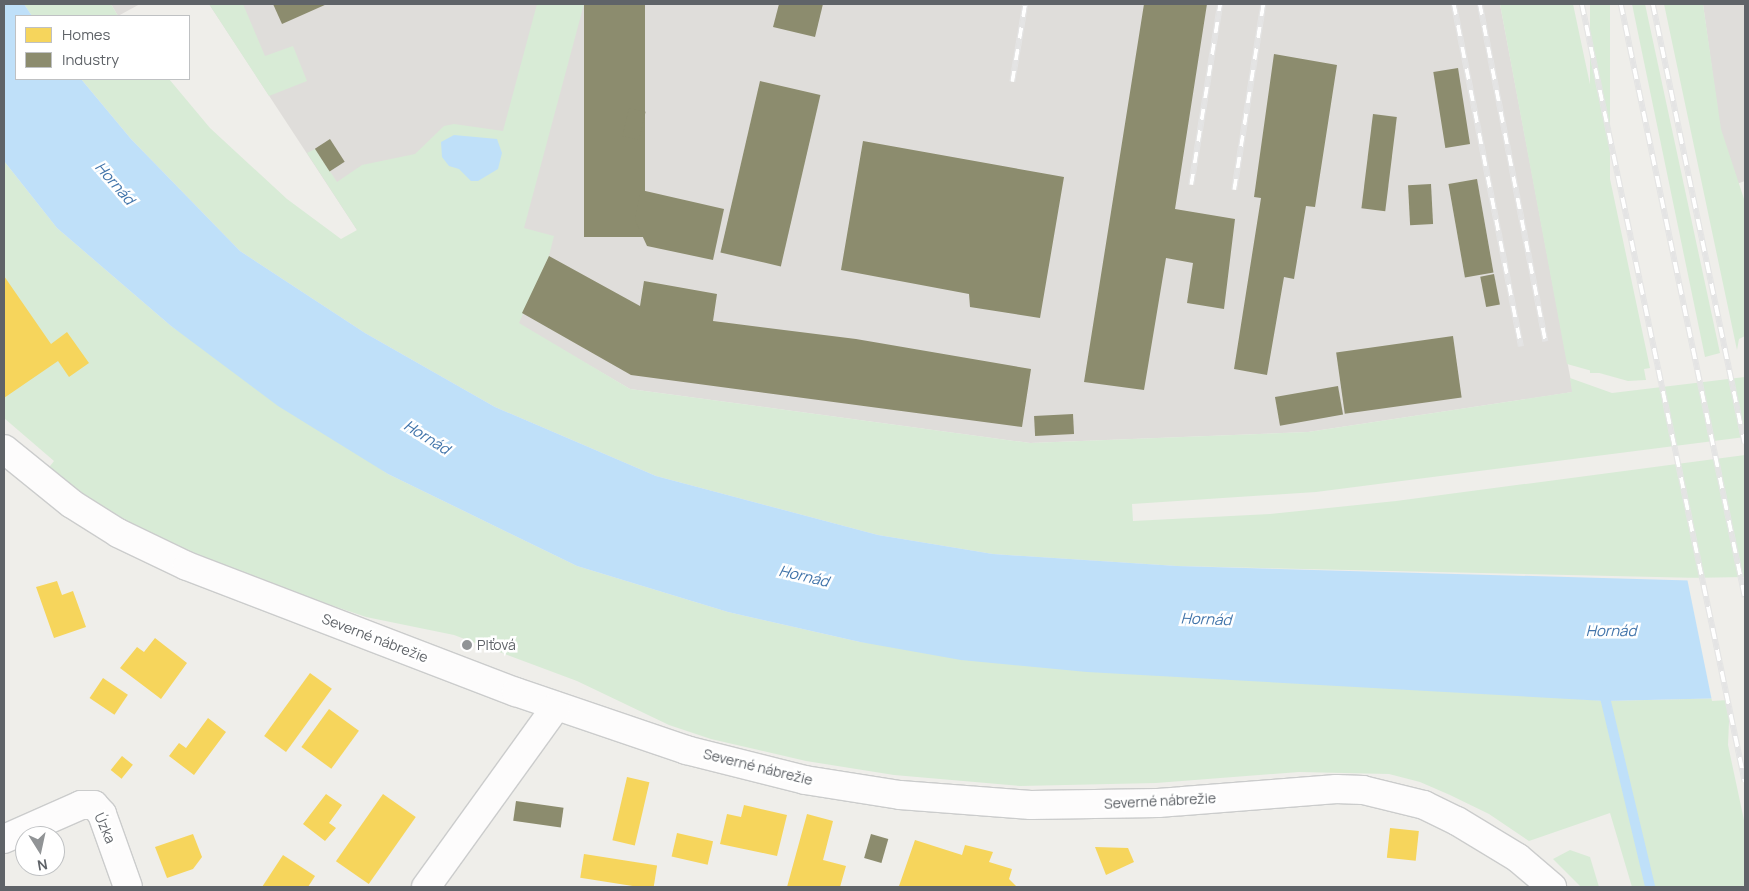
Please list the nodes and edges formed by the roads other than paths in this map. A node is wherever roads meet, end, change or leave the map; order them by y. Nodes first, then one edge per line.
1 (4, 449) edge
2 (556, 707) junction
3 (4, 840) edge
4 (128, 887) edge
5 (426, 887) edge
6 (1552, 887) edge

1 - 2 street, Severné nábrežie
2 - 5 street
2 - 6 street, Severné nábrežie
3 - 4 street, Úzka

